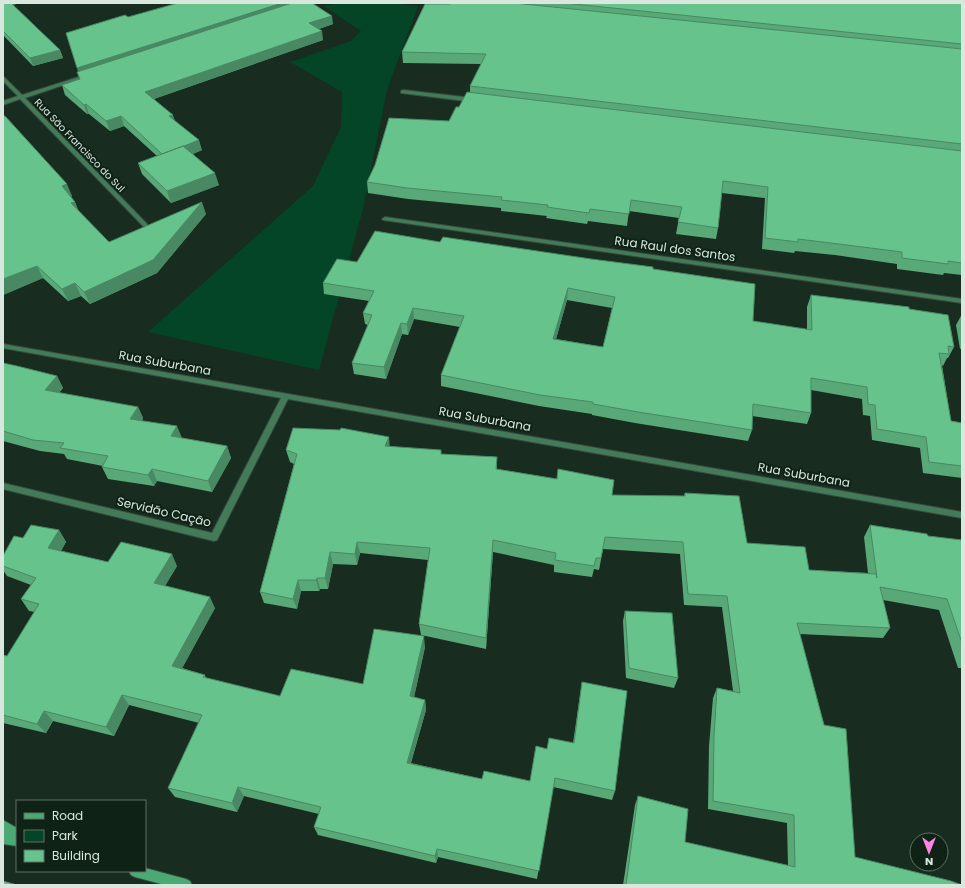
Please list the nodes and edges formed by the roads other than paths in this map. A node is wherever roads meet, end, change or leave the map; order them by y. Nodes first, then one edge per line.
1 (442, 3) edge
2 (465, 5) edge
3 (97, 73) edge
4 (3, 78) edge
5 (403, 92) dead end
6 (22, 97) junction
7 (482, 101) edge
8 (3, 103) edge
9 (385, 220) dead end
10 (144, 225) edge
11 (962, 301) edge
12 (3, 346) edge
13 (286, 396) junction
14 (3, 486) edge
15 (962, 515) edge
16 (3, 826) edge
17 (16, 833) edge
18 (3, 838) edge
19 (16, 840) edge
20 (139, 872) edge
21 (186, 885) edge

1 - 2 street
3 - 6 street
4 - 6 street, Rua São Francisco do Sul
5 - 7 street
6 - 8 street
6 - 10 street, Rua São Francisco do Sul
9 - 11 street, Rua Raul dos Santos
12 - 13 street, Rua Suburbana
13 - 14 street, Servidão Cação
13 - 15 street, Rua Suburbana
16 - 17 street
18 - 19 street
20 - 21 street

